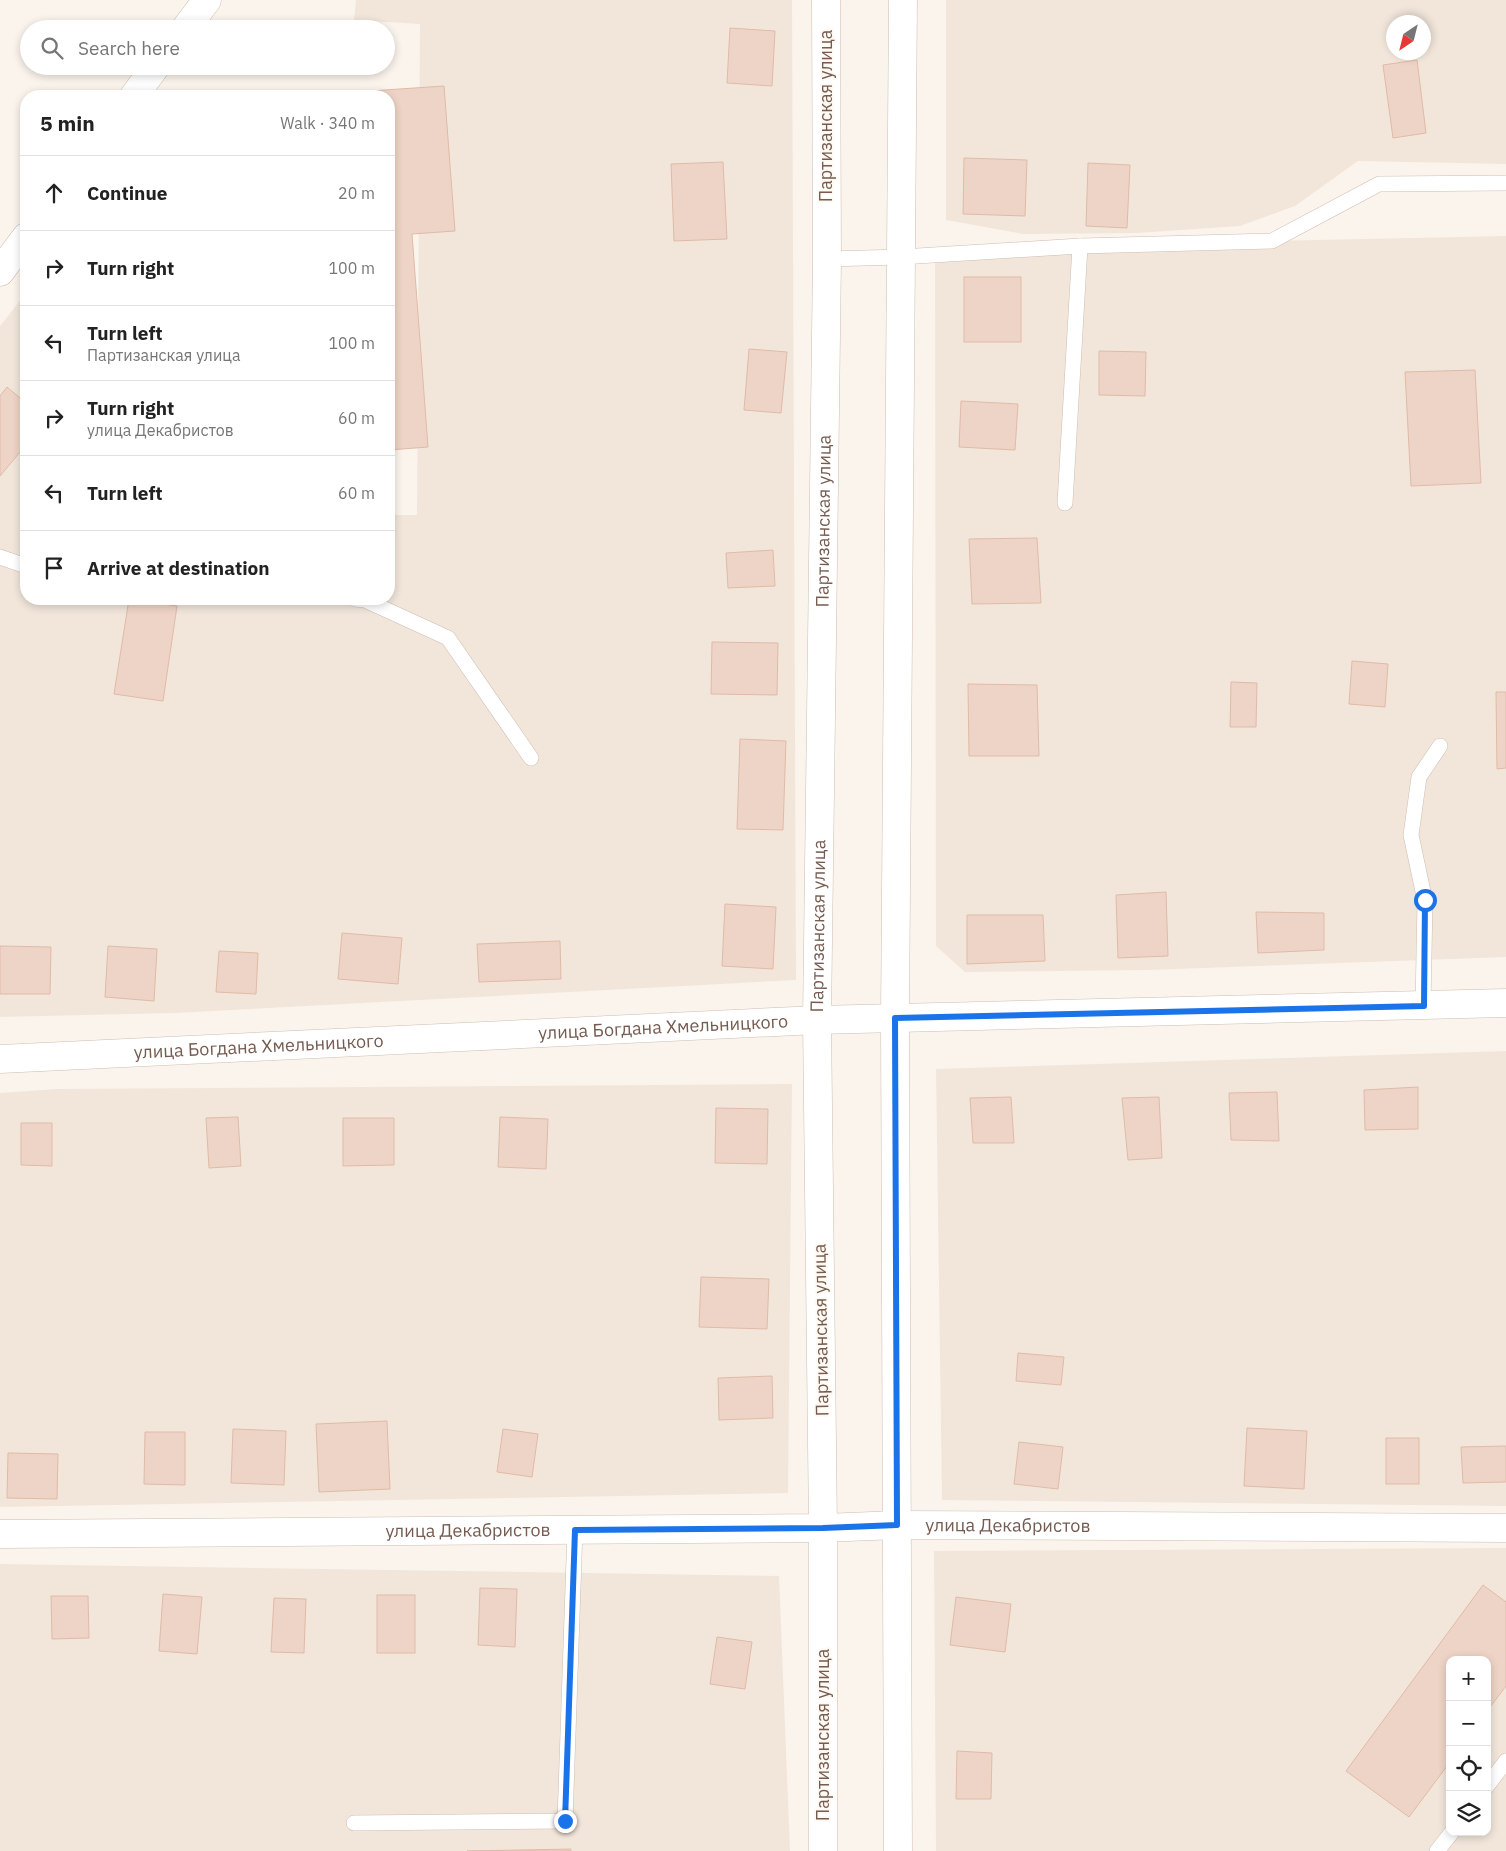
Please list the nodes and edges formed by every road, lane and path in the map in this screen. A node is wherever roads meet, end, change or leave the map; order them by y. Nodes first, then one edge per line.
1 (207, 0) edge
2 (826, 0) edge
3 (903, 0) edge
4 (192, 20) edge
5 (149, 75) edge
6 (138, 90) edge
7 (1506, 183) edge
8 (20, 245) edge
9 (1080, 246) junction
10 (901, 257) junction
11 (827, 259) junction
12 (0, 272) edge
13 (1065, 503) dead end
14 (0, 557) edge
15 (20, 564) edge
16 (375, 605) edge
17 (1440, 746) dead end
18 (531, 758) dead end
19 (1506, 1003) edge
20 (1424, 1006) junction
21 (895, 1018) junction
22 (817, 1020) junction
23 (0, 1059) edge
24 (897, 1525) junction
25 (823, 1528) junction
26 (1506, 1528) edge
27 (575, 1530) junction
28 (0, 1534) edge
29 (1506, 1762) edge
30 (1491, 1781) edge
31 (354, 1824) dead end
32 (1449, 1836) edge
33 (824, 1851) edge
34 (898, 1851) edge
35 (1437, 1851) edge

1 - 4 street
2 - 11 street, Партизанская улица
3 - 10 street
5 - 6 street
7 - 9 lane
8 - 12 street
9 - 10 lane
9 - 13 lane
10 - 11 lane
10 - 21 street
11 - 22 street, Партизанская улица
14 - 15 lane
16 - 18 lane
17 - 20 lane
19 - 20 street, улица Богдана Хмельницкого
20 - 21 street, улица Богдана Хмельницкого
21 - 22 street, улица Богдана Хмельницкого
21 - 24 street
22 - 23 street, улица Богдана Хмельницкого
22 - 25 street, Партизанская улица
24 - 25 street, улица Декабристов
24 - 26 street, улица Декабристов
24 - 34 street
25 - 27 street, улица Декабристов
25 - 33 street, Партизанская улица
27 - 28 street, улица Декабристов
27 - 31 lane
29 - 30 lane
32 - 35 lane

